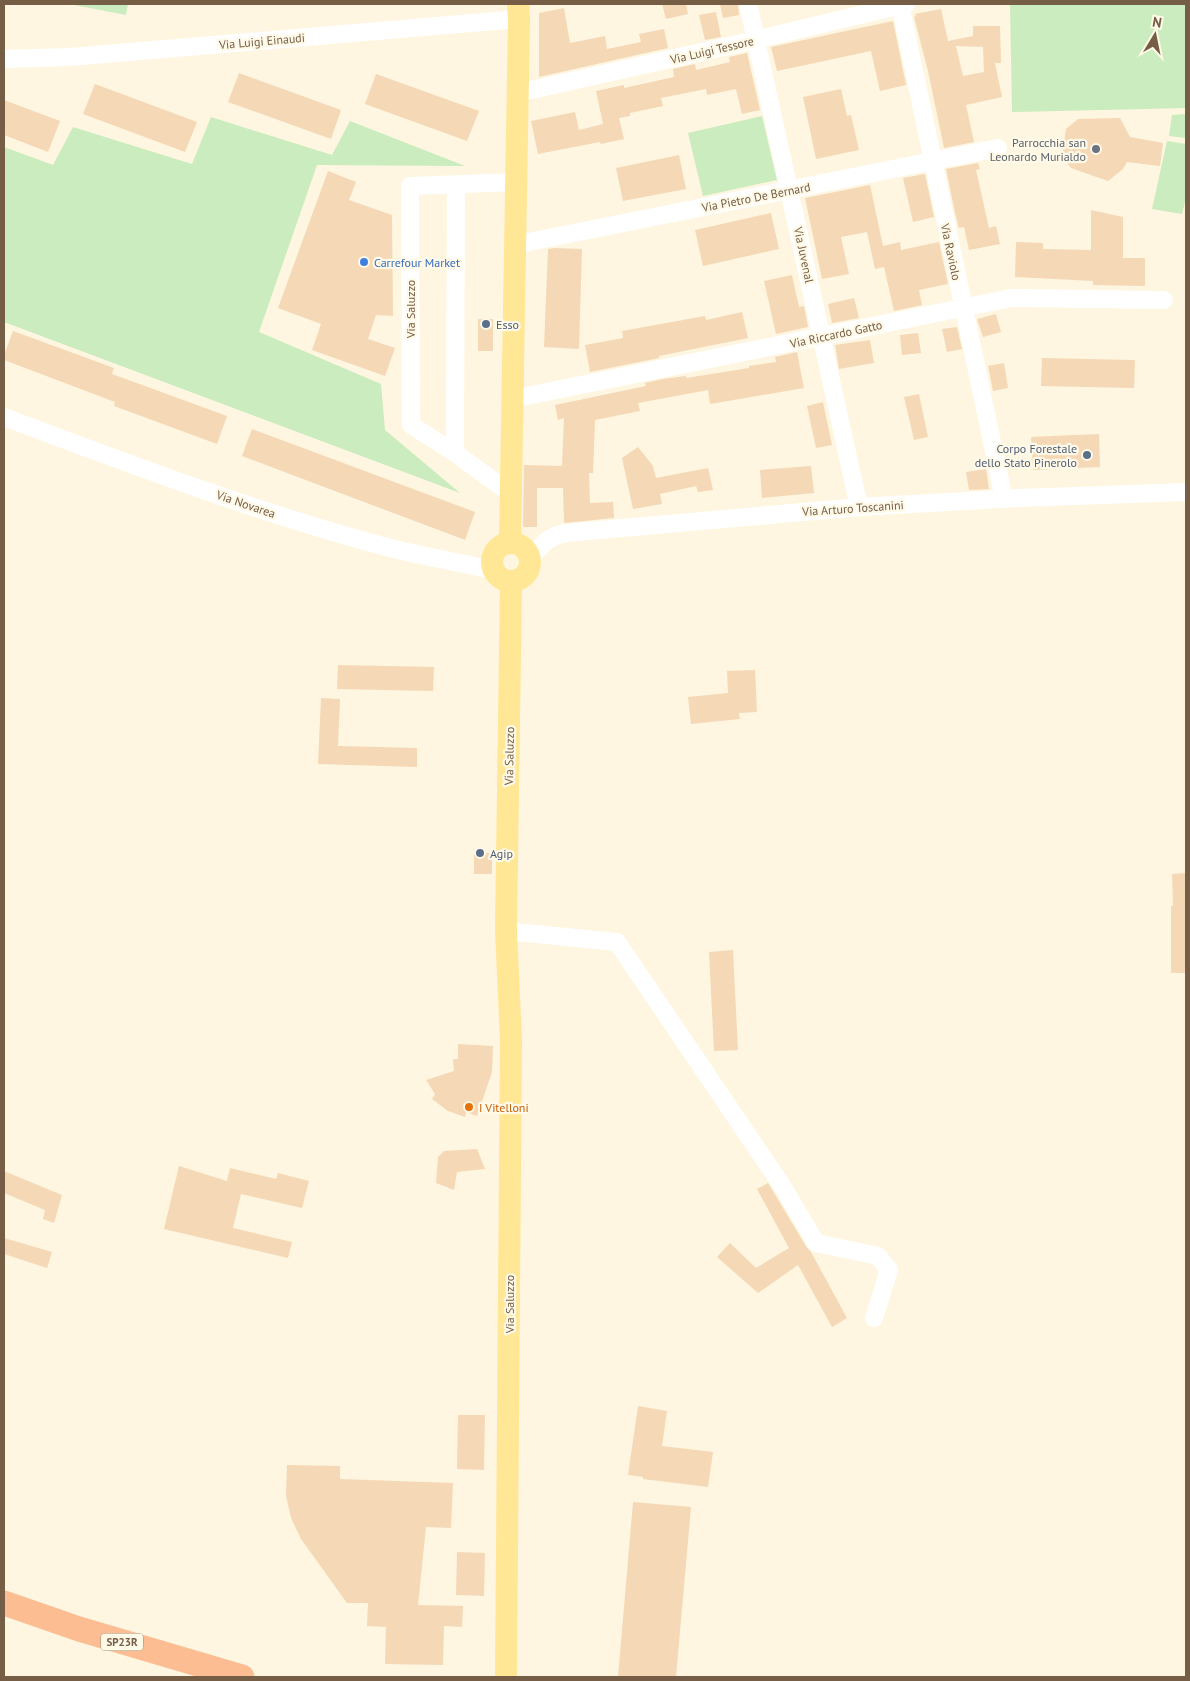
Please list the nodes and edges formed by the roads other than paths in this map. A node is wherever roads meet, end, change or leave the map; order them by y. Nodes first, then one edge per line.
1 (748, 4) edge
2 (902, 4) edge
3 (518, 12) edge
4 (755, 40) junction
5 (4, 59) edge
6 (518, 93) junction
7 (998, 148) dead end
8 (932, 161) junction
9 (515, 182) junction
10 (456, 184) junction
11 (789, 190) junction
12 (514, 245) junction
13 (1164, 300) dead end
14 (963, 308) junction
15 (822, 338) junction
16 (512, 399) junction
17 (4, 417) edge
18 (455, 453) junction
19 (1186, 492) edge
20 (510, 494) junction
21 (1004, 499) junction
22 (859, 507) junction
23 (510, 543) junction
24 (530, 559) junction
25 (502, 575) junction
26 (506, 931) junction
27 (874, 1318) dead end
28 (4, 1602) edge
29 (4, 1618) edge
30 (191, 1677) edge
31 (242, 1677) edge
32 (506, 1677) edge

1 - 4 street, Via Juvenal
2 - 4 street, Via Luigi Tessore
2 - 8 street, Via Raviolo
3 - 5 street, Via Luigi Einaudi
3 - 6 main road
4 - 6 street, Via Luigi Tessore
4 - 11 street, Via Juvenal
6 - 9 main road
7 - 8 street, Via Pietro De Bernard
8 - 11 street, Via Pietro De Bernard
8 - 14 street, Via Raviolo
9 - 10 street, Via Saluzzo
9 - 12 main road
10 - 18 street
10 - 18 street, Via Saluzzo
11 - 12 street, Via Pietro De Bernard
11 - 15 street, Via Juvenal
12 - 16 main road
13 - 14 street, Via Riccardo Gatto
14 - 15 street, Via Riccardo Gatto
14 - 21 street, Via Raviolo
15 - 16 street, Via Riccardo Gatto
15 - 22 street, Via Juvenal
16 - 20 main road
17 - 25 street, Via Novarea
18 - 20 street, Via Saluzzo
19 - 21 street, Via Arturo Toscanini
20 - 23 main road
21 - 22 street, Via Arturo Toscanini
22 - 24 street, Via Arturo Toscanini
23 - 24 main road
23 - 25 main road
24 - 25 main road
25 - 26 main road, Via Saluzzo
26 - 27 street
26 - 32 main road, Via Saluzzo
28 - 31 highway, SP23R
29 - 30 highway, SP23R

